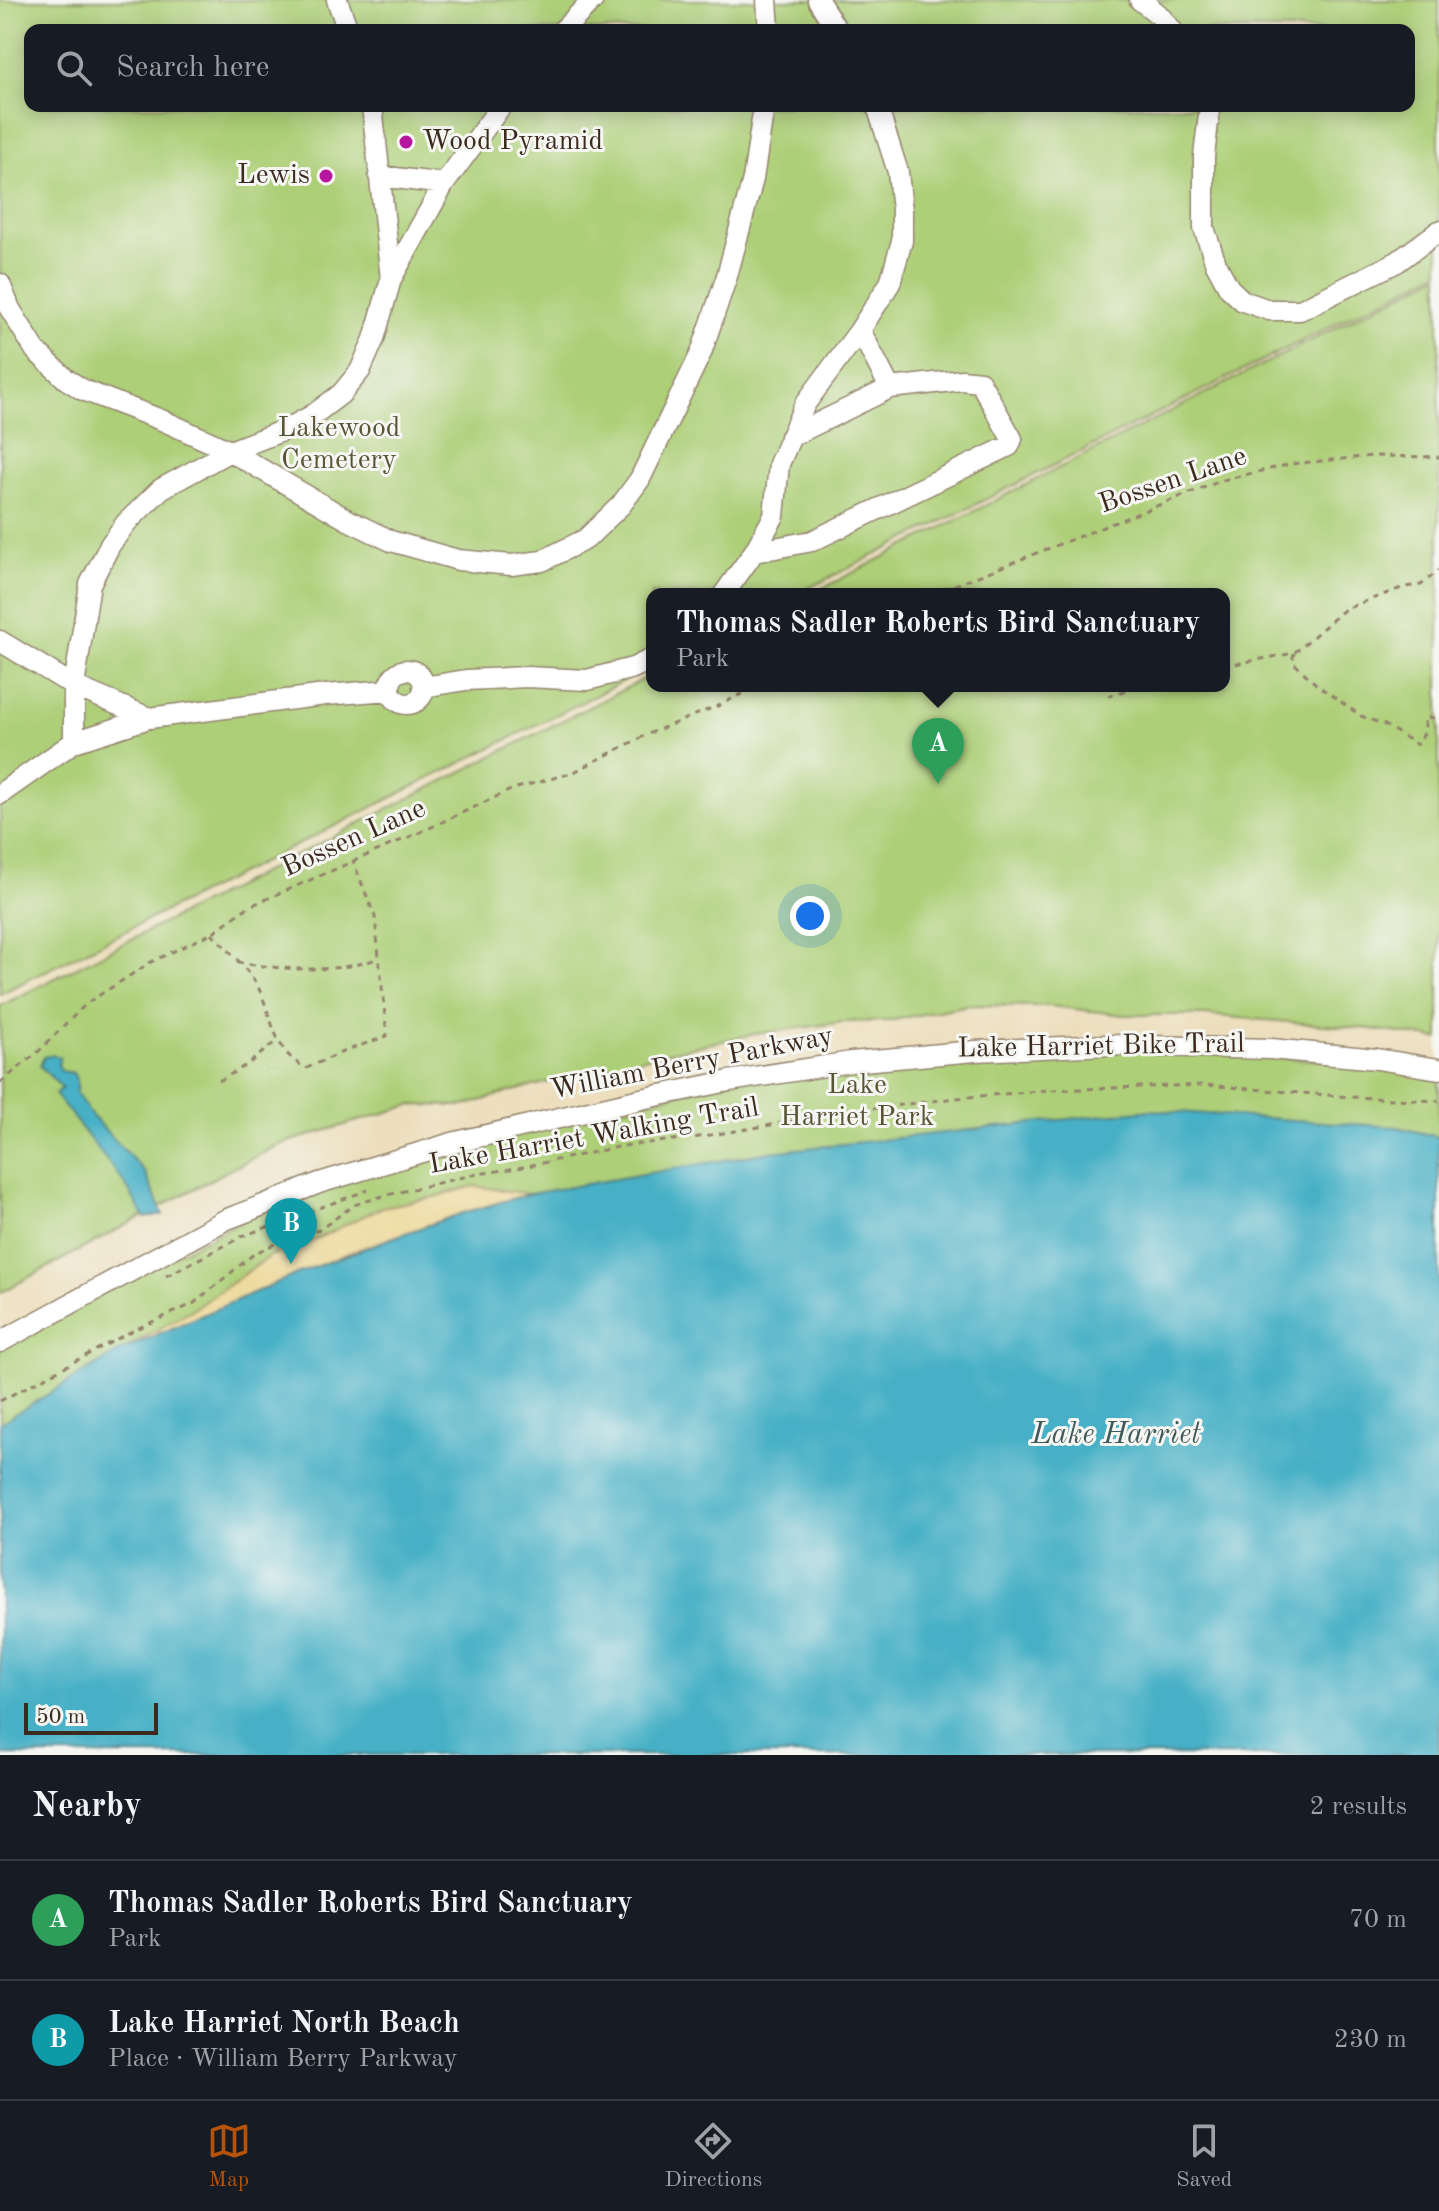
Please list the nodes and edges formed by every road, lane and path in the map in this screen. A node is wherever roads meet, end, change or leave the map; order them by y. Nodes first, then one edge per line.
1 (337, 0) edge
2 (593, 0) edge
3 (767, 0) edge
4 (818, 0) edge
5 (1140, 0) edge
6 (346, 24) edge
7 (569, 24) edge
8 (769, 24) edge
9 (833, 24) edge
10 (1167, 24) edge
11 (373, 112) edge
12 (497, 112) edge
13 (763, 112) edge
14 (879, 112) edge
15 (1209, 112) edge
16 (379, 176) junction
17 (444, 184) junction
18 (1439, 231) edge
19 (391, 279) junction
20 (0, 284) edge
21 (860, 330) junction
22 (890, 388) junction
23 (790, 437) junction
24 (230, 451) junction
25 (1439, 457) edge
26 (754, 552) junction
27 (1439, 570) edge
28 (728, 588) edge
29 (947, 588) edge
30 (0, 641) edge
31 (1294, 653) junction
32 (646, 662) edge
33 (1230, 665) edge
34 (74, 686) junction
35 (745, 692) edge
36 (1120, 692) edge
37 (1108, 696) dead end
38 (1439, 717) edge
39 (149, 718) junction
40 (74, 742) junction
41 (0, 794) edge
42 (353, 861) junction
43 (212, 933) junction
44 (379, 958) junction
45 (237, 962) junction
46 (278, 1040) junction
47 (1439, 1069) edge
48 (219, 1081) dead end
49 (0, 1083) edge
50 (1439, 1101) edge
51 (377, 1187) dead end
52 (165, 1276) dead end
53 (0, 1342) edge
54 (0, 1401) edge

1 - 6 street
2 - 7 street
3 - 8 street
4 - 9 street
5 - 10 street
11 - 16 street
12 - 17 street
13 - 24 street
14 - 21 street
15 - 18 street
16 - 17 street
16 - 19 street
17 - 19 street
19 - 24 street
20 - 24 street
21 - 22 street
21 - 23 street
22 - 23 street
22 - 26 street
23 - 26 street
24 - 34 street
25 - 29 path, Bossen Lane
26 - 28 street
27 - 31 path
30 - 34 street
31 - 33 path
31 - 38 path
32 - 39 street
34 - 39 street
34 - 40 street
35 - 42 path, Bossen Lane
36 - 37 path
39 - 40 street
40 - 41 street
42 - 43 path, Bossen Lane
42 - 44 path
43 - 45 path
43 - 49 path, Bossen Lane
44 - 45 path
44 - 46 path
45 - 46 path
46 - 48 path
47 - 53 street, William Berry Parkway
50 - 54 path, Lake Harriet Walking Trail
51 - 52 path

